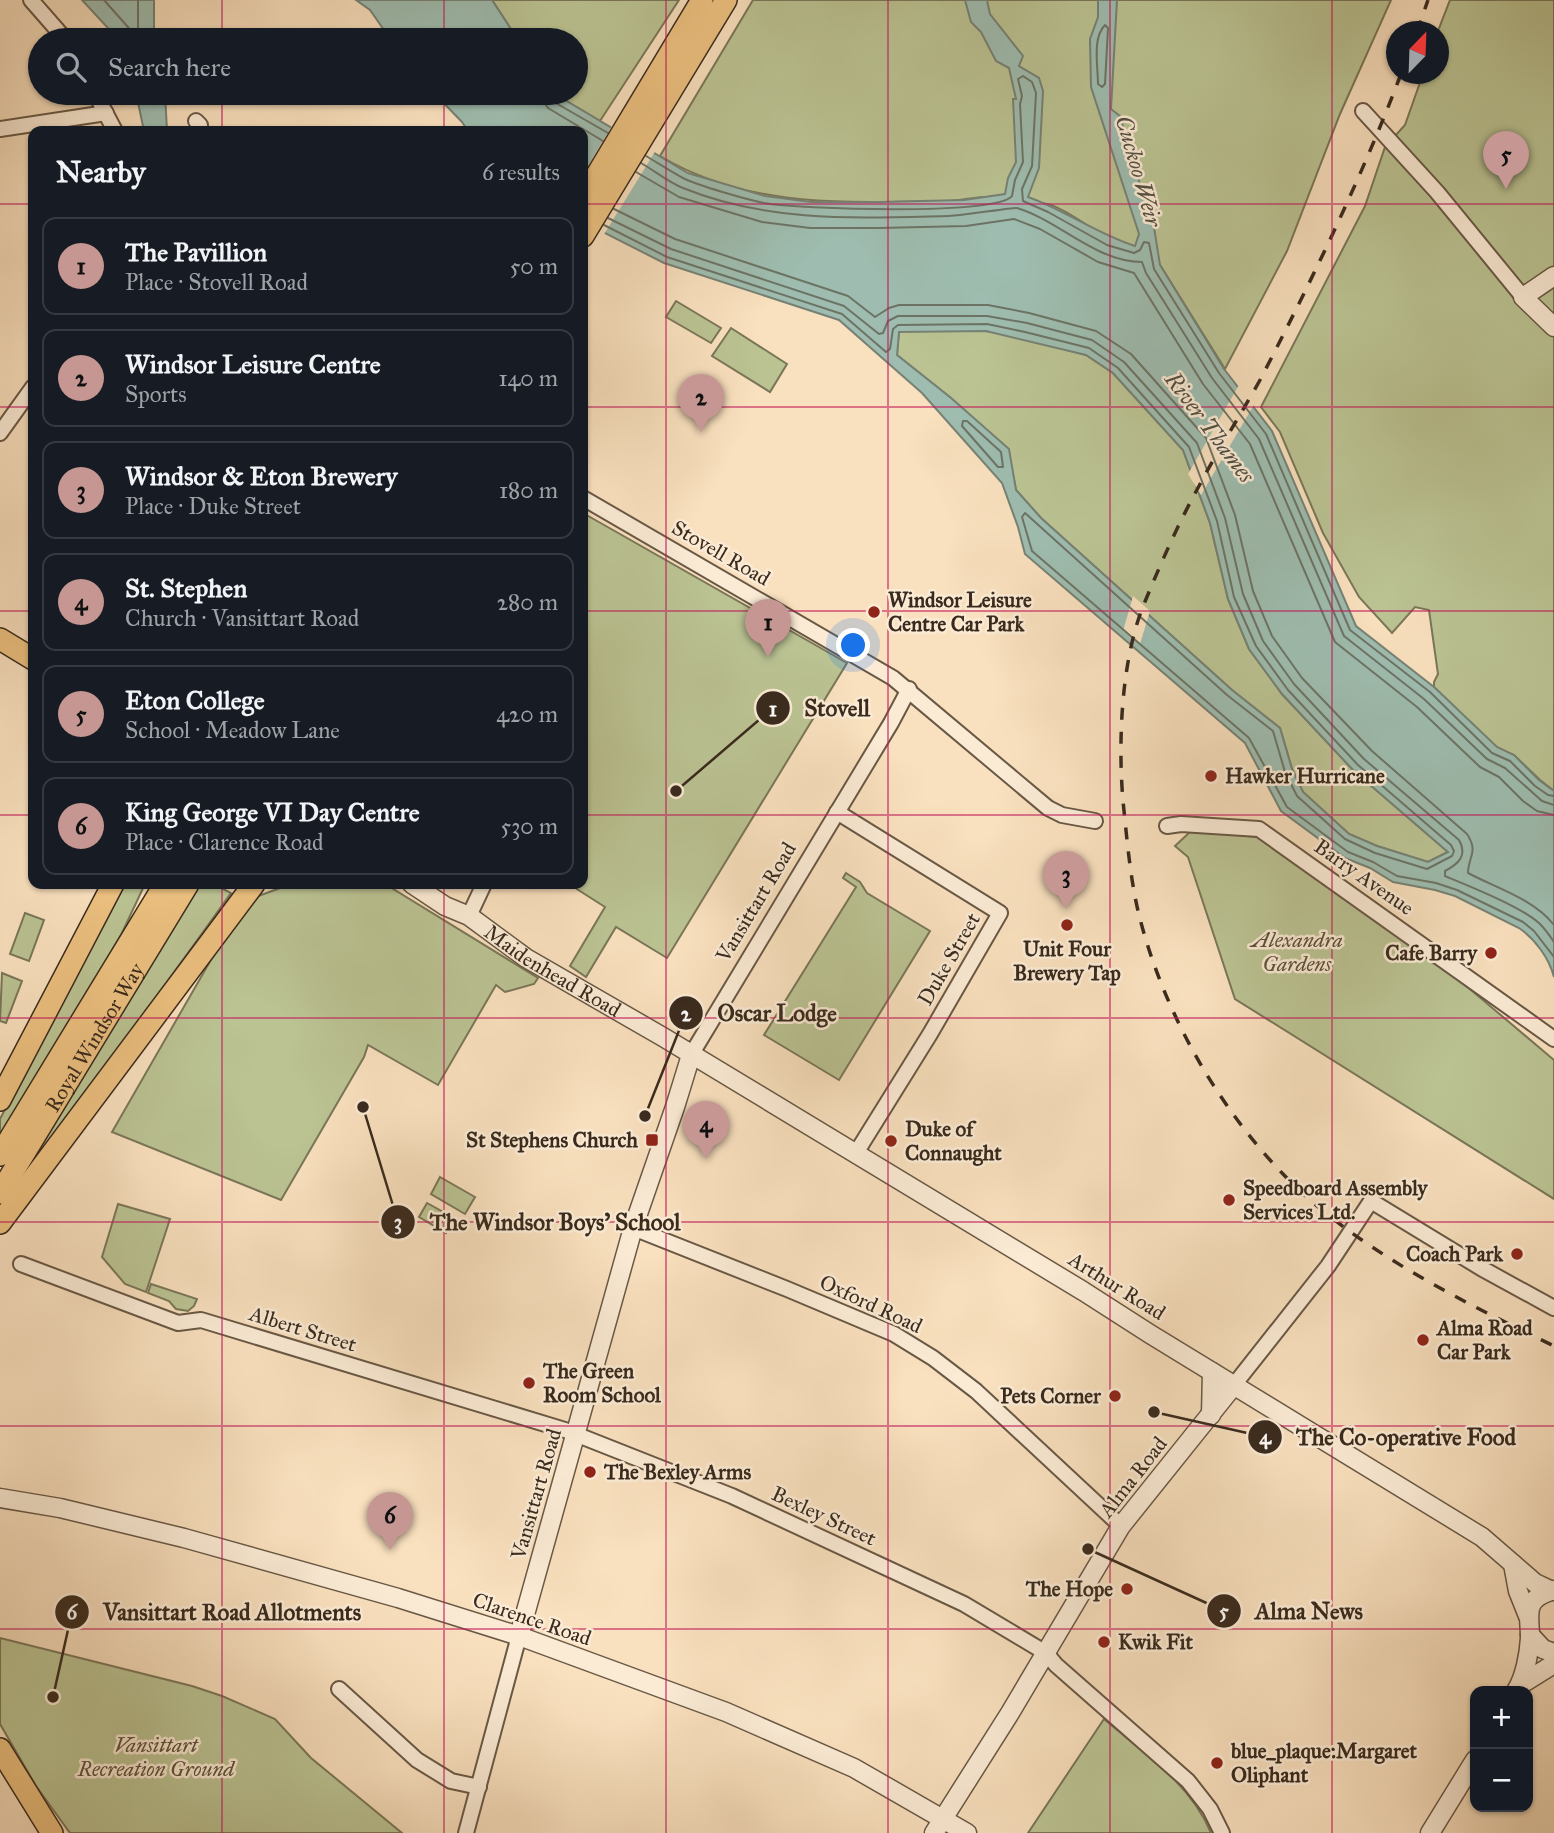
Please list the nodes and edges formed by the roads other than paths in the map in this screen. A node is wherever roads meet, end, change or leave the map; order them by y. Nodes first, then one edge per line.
1 (31, 0) edge
2 (702, 0) edge
3 (726, 0) edge
4 (56, 28) edge
5 (677, 62) junction
6 (102, 105) edge
7 (1363, 111) dead end
8 (106, 113) junction
9 (112, 126) edge
10 (0, 129) edge
11 (588, 191) edge
12 (588, 227) edge
13 (1554, 276) edge
14 (1523, 297) junction
15 (1554, 327) edge
16 (28, 394) edge
17 (0, 433) edge
18 (588, 501) edge
19 (0, 639) edge
20 (28, 656) edge
21 (909, 690) junction
22 (837, 812) junction
23 (1095, 821) dead end
24 (1167, 826) dead end
25 (110, 889) edge
26 (164, 889) edge
27 (183, 889) edge
28 (250, 889) edge
29 (418, 889) edge
30 (482, 889) edge
31 (469, 916) junction
32 (154, 921) junction
33 (1554, 1039) edge
34 (691, 1055) junction
35 (0, 1100) edge
36 (856, 1153) junction
37 (0, 1155) edge
38 (0, 1193) edge
39 (0, 1223) edge
40 (633, 1228) junction
41 (21, 1264) dead end
42 (1554, 1308) edge
43 (1212, 1372) junction
44 (1234, 1385) junction
45 (1257, 1400) junction
46 (1214, 1411) junction
47 (577, 1434) junction
48 (0, 1486) edge
49 (0, 1498) edge
50 (60, 1508) junction
51 (1121, 1526) junction
52 (1513, 1564) junction
53 (1553, 1590) edge
54 (1528, 1616) junction
55 (1530, 1635) junction
56 (519, 1636) junction
57 (1046, 1653) junction
58 (1554, 1653) edge
59 (1554, 1664) edge
60 (1518, 1686) edge
61 (1521, 1686) edge
62 (339, 1689) dead end
63 (0, 1749) edge
64 (1470, 1768) edge
65 (0, 1778) edge
66 (479, 1787) junction
67 (939, 1825) edge
68 (37, 1833) edge
69 (52, 1833) edge
70 (466, 1833) edge
71 (967, 1833) edge
72 (1222, 1833) edge
73 (1430, 1833) edge

1 - 4 street
2 - 5 main road
3 - 5 main road
5 - 11 main road
5 - 12 main road
6 - 8 street
7 - 14 street
8 - 9 street
8 - 10 street
13 - 14 street
14 - 15 street
16 - 17 street
18 - 21 street, Stovell Road
19 - 20 main road
21 - 22 street, Vansittart Road
21 - 23 street
22 - 34 street, Vansittart Road
22 - 36 street, Duke Street
24 - 33 street, Barry Avenue
25 - 35 main road
26 - 32 main road, Royal Windsor Way
27 - 32 main road, Royal Windsor Way
28 - 39 main road
29 - 31 street, Maidenhead Road
30 - 31 street
31 - 34 street, Maidenhead Road
32 - 37 main road, Royal Windsor Way
32 - 38 main road, Royal Windsor Way
34 - 36 street, Arthur Road
34 - 40 street, Vansittart Road
36 - 43 street, Arthur Road
40 - 47 street, Vansittart Road
40 - 51 street, Oxford Road
41 - 47 street, Albert Street
42 - 44 street, Alma Road
43 - 44 street, Arthur Road
43 - 46 street
44 - 45 street, Arthur Road
44 - 46 street, Alma Road
45 - 46 street
45 - 52 street, Arthur Road
46 - 51 street, Alma Road
47 - 56 street, Vansittart Road
47 - 57 street, Bexley Street
48 - 50 street, Clarence Road
49 - 50 street, Clarence Road
50 - 56 street, Clarence Road
51 - 57 street, Alma Road
52 - 53 street, Arthur Road
52 - 54 street
53 - 54 street
54 - 55 street
55 - 58 street
55 - 60 street
56 - 66 street, Vansittart Road
56 - 67 street, Clarence Road
57 - 67 street, Alma Road
57 - 72 street, Bexley Street
59 - 61 street
62 - 66 street
63 - 69 main road
64 - 73 street
65 - 68 main road
66 - 70 street, Vansittart Road
67 - 71 street, Clarence Road

